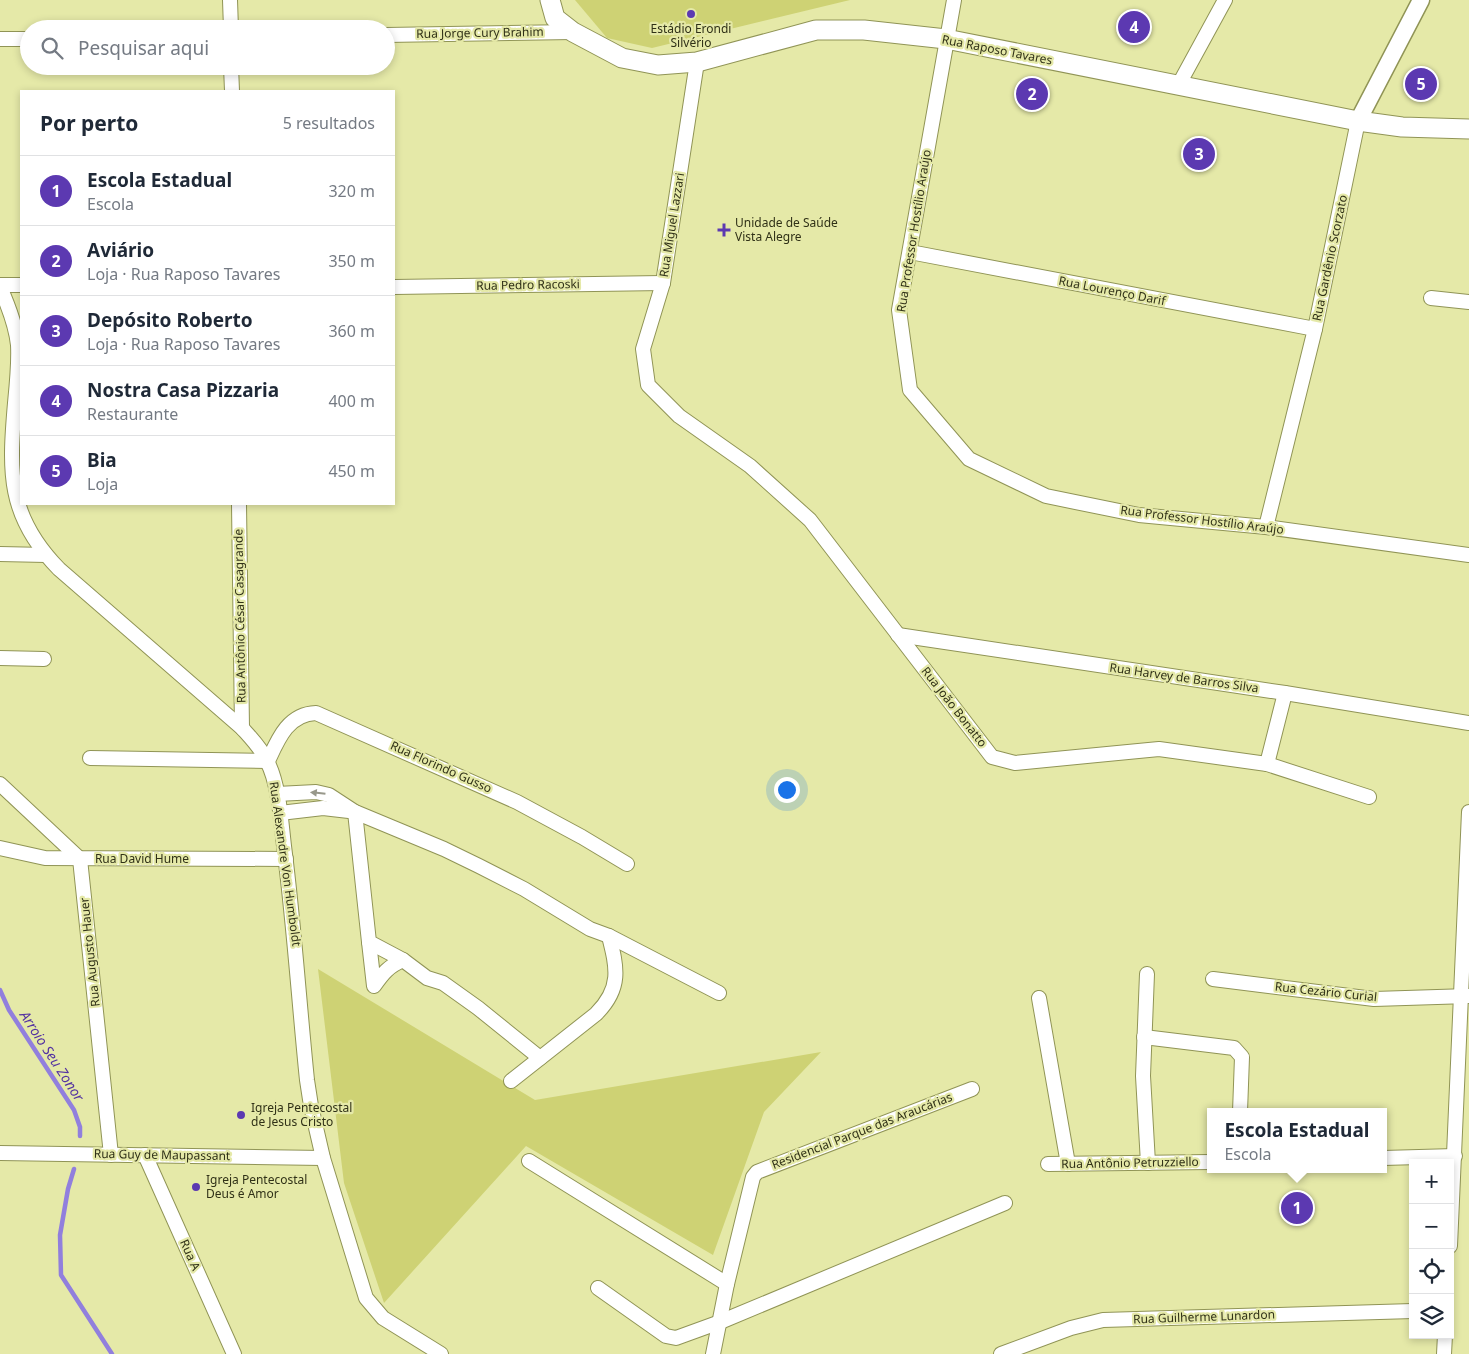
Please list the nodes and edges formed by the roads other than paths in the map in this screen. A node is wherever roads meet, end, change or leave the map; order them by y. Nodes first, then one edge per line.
1 (230, 0) edge
2 (550, 0) edge
3 (954, 0) edge
4 (1225, 0) edge
5 (1421, 0) edge
6 (231, 20) edge
7 (573, 32) junction
8 (395, 35) edge
9 (0, 39) edge
10 (20, 39) edge
11 (946, 39) junction
12 (697, 62) junction
13 (232, 75) edge
14 (1178, 86) junction
15 (232, 90) edge
16 (1358, 121) junction
17 (1469, 129) edge
18 (910, 252) junction
19 (663, 283) junction
20 (20, 284) edge
21 (0, 286) edge
22 (395, 287) edge
23 (1431, 298) dead end
24 (1469, 302) edge
25 (1315, 329) junction
26 (648, 385) joint
27 (238, 505) edge
28 (1266, 527) junction
29 (0, 554) edge
30 (46, 555) junction
31 (1469, 555) edge
32 (898, 635) junction
33 (0, 658) edge
34 (44, 659) dead end
35 (1285, 693) junction
36 (1469, 723) edge
37 (242, 728) junction
38 (90, 758) dead end
39 (268, 761) junction
40 (1267, 764) junction
41 (0, 784) edge
42 (276, 794) junction
43 (1369, 797) dead end
44 (355, 812) junction
45 (1469, 812) edge
46 (280, 813) junction
47 (0, 848) edge
48 (80, 859) junction
49 (286, 859) junction
50 (627, 864) dead end
51 (609, 936) junction
52 (369, 942) junction
53 (403, 960) junction
54 (1147, 974) dead end
55 (1213, 979) dead end
56 (719, 993) dead end
57 (1465, 996) edge
58 (1039, 998) dead end
59 (1144, 1037) junction
60 (540, 1058) junction
61 (511, 1081) dead end
62 (972, 1089) dead end
63 (1240, 1108) edge
64 (0, 1153) edge
65 (111, 1155) junction
66 (145, 1155) junction
67 (1455, 1156) junction
68 (323, 1158) junction
69 (1387, 1158) edge
70 (529, 1161) dead end
71 (1207, 1162) edge
72 (1148, 1163) junction
73 (1048, 1164) dead end
74 (1068, 1164) junction
75 (1006, 1203) dead end
76 (1452, 1204) edge
77 (727, 1284) junction
78 (598, 1288) dead end
79 (1409, 1311) edge
80 (720, 1322) junction
81 (1445, 1339) edge
82 (234, 1354) edge
83 (441, 1354) edge
84 (713, 1354) edge
85 (1001, 1354) edge
86 (1444, 1354) edge

1 - 6 street
2 - 7 main road, Rua Raposo Tavares
3 - 11 street, Rua Professor Hostílio Araújo
4 - 14 street
5 - 16 street, Rua Gardênio Scorzato
7 - 8 street, Rua Jorge Cury Brahim
7 - 12 main road, Rua Raposo Tavares
9 - 10 street
11 - 12 main road, Rua Raposo Tavares
11 - 14 main road, Rua Raposo Tavares
11 - 18 street, Rua Professor Hostílio Araújo
12 - 19 street, Rua Miguel Lazzari
13 - 15 street
14 - 16 main road, Rua Raposo Tavares
16 - 17 main road, Rua Raposo Tavares
16 - 25 street, Rua Gardênio Scorzato
18 - 25 street, Rua Lourenço Darif
18 - 28 street, Rua Professor Hostílio Araújo
19 - 22 street, Rua Pedro Racoski
19 - 26 street, Rua Miguel Lazzari
20 - 21 street
21 - 30 street, Rua Alexandre Von Humboldt
23 - 24 street
25 - 28 street, Rua Gardênio Scorzato
26 - 32 street, Rua João Bonatto
27 - 37 street, Rua Antônio César Casagrande
28 - 31 street, Rua Professor Hostílio Araújo
29 - 30 street
30 - 37 street, Rua Alexandre Von Humboldt
32 - 35 street, Rua Harvey de Barros Silva
32 - 40 street, Rua João Bonatto
33 - 34 street
35 - 36 street, Rua Harvey de Barros Silva
35 - 40 street
37 - 39 street, Rua Alexandre Von Humboldt
38 - 39 street
39 - 42 street, Rua Alexandre Von Humboldt
39 - 50 street, Rua Florindo Gusso
40 - 43 street, Rua João Bonatto
41 - 48 street
44 -> 42 street
42 - 46 street, Rua Alexandre Von Humboldt
44 - 46 street
44 - 51 street
44 - 52 street
45 - 57 street
46 - 49 street, Rua Alexandre Von Humboldt
47 - 48 street, Rua David Hume
48 - 49 street, Rua David Hume
48 - 65 street, Rua Augusto Hauer
49 - 68 street, Rua Alexandre Von Humboldt
51 - 56 street
51 - 60 street
52 - 53 street
52 - 53 street
53 - 60 street
54 - 59 street
55 - 57 street, Rua Cezário Curial
57 - 67 street
58 - 74 street
59 - 63 street
59 - 72 street
60 - 61 street
62 - 77 street, Residencial Parque das Araucárias
64 - 65 street, Rua Guy de Maupassant
65 - 66 street, Rua Guy de Maupassant
66 - 68 street, Rua Guy de Maupassant
66 - 82 street, Rua A
67 - 69 street
67 - 76 street
68 - 83 street, Rua Alexandre Von Humboldt
70 - 77 street
71 - 72 street, Rua Antônio Petruzziello
72 - 74 street, Rua Antônio Petruzziello
73 - 74 street, Rua Antônio Petruzziello
75 - 80 street
77 - 80 street, Residencial Parque das Araucárias
78 - 80 street
79 - 85 street, Rua Guilherme Lunardon
80 - 84 street, Residencial Parque das Araucárias
81 - 86 street

